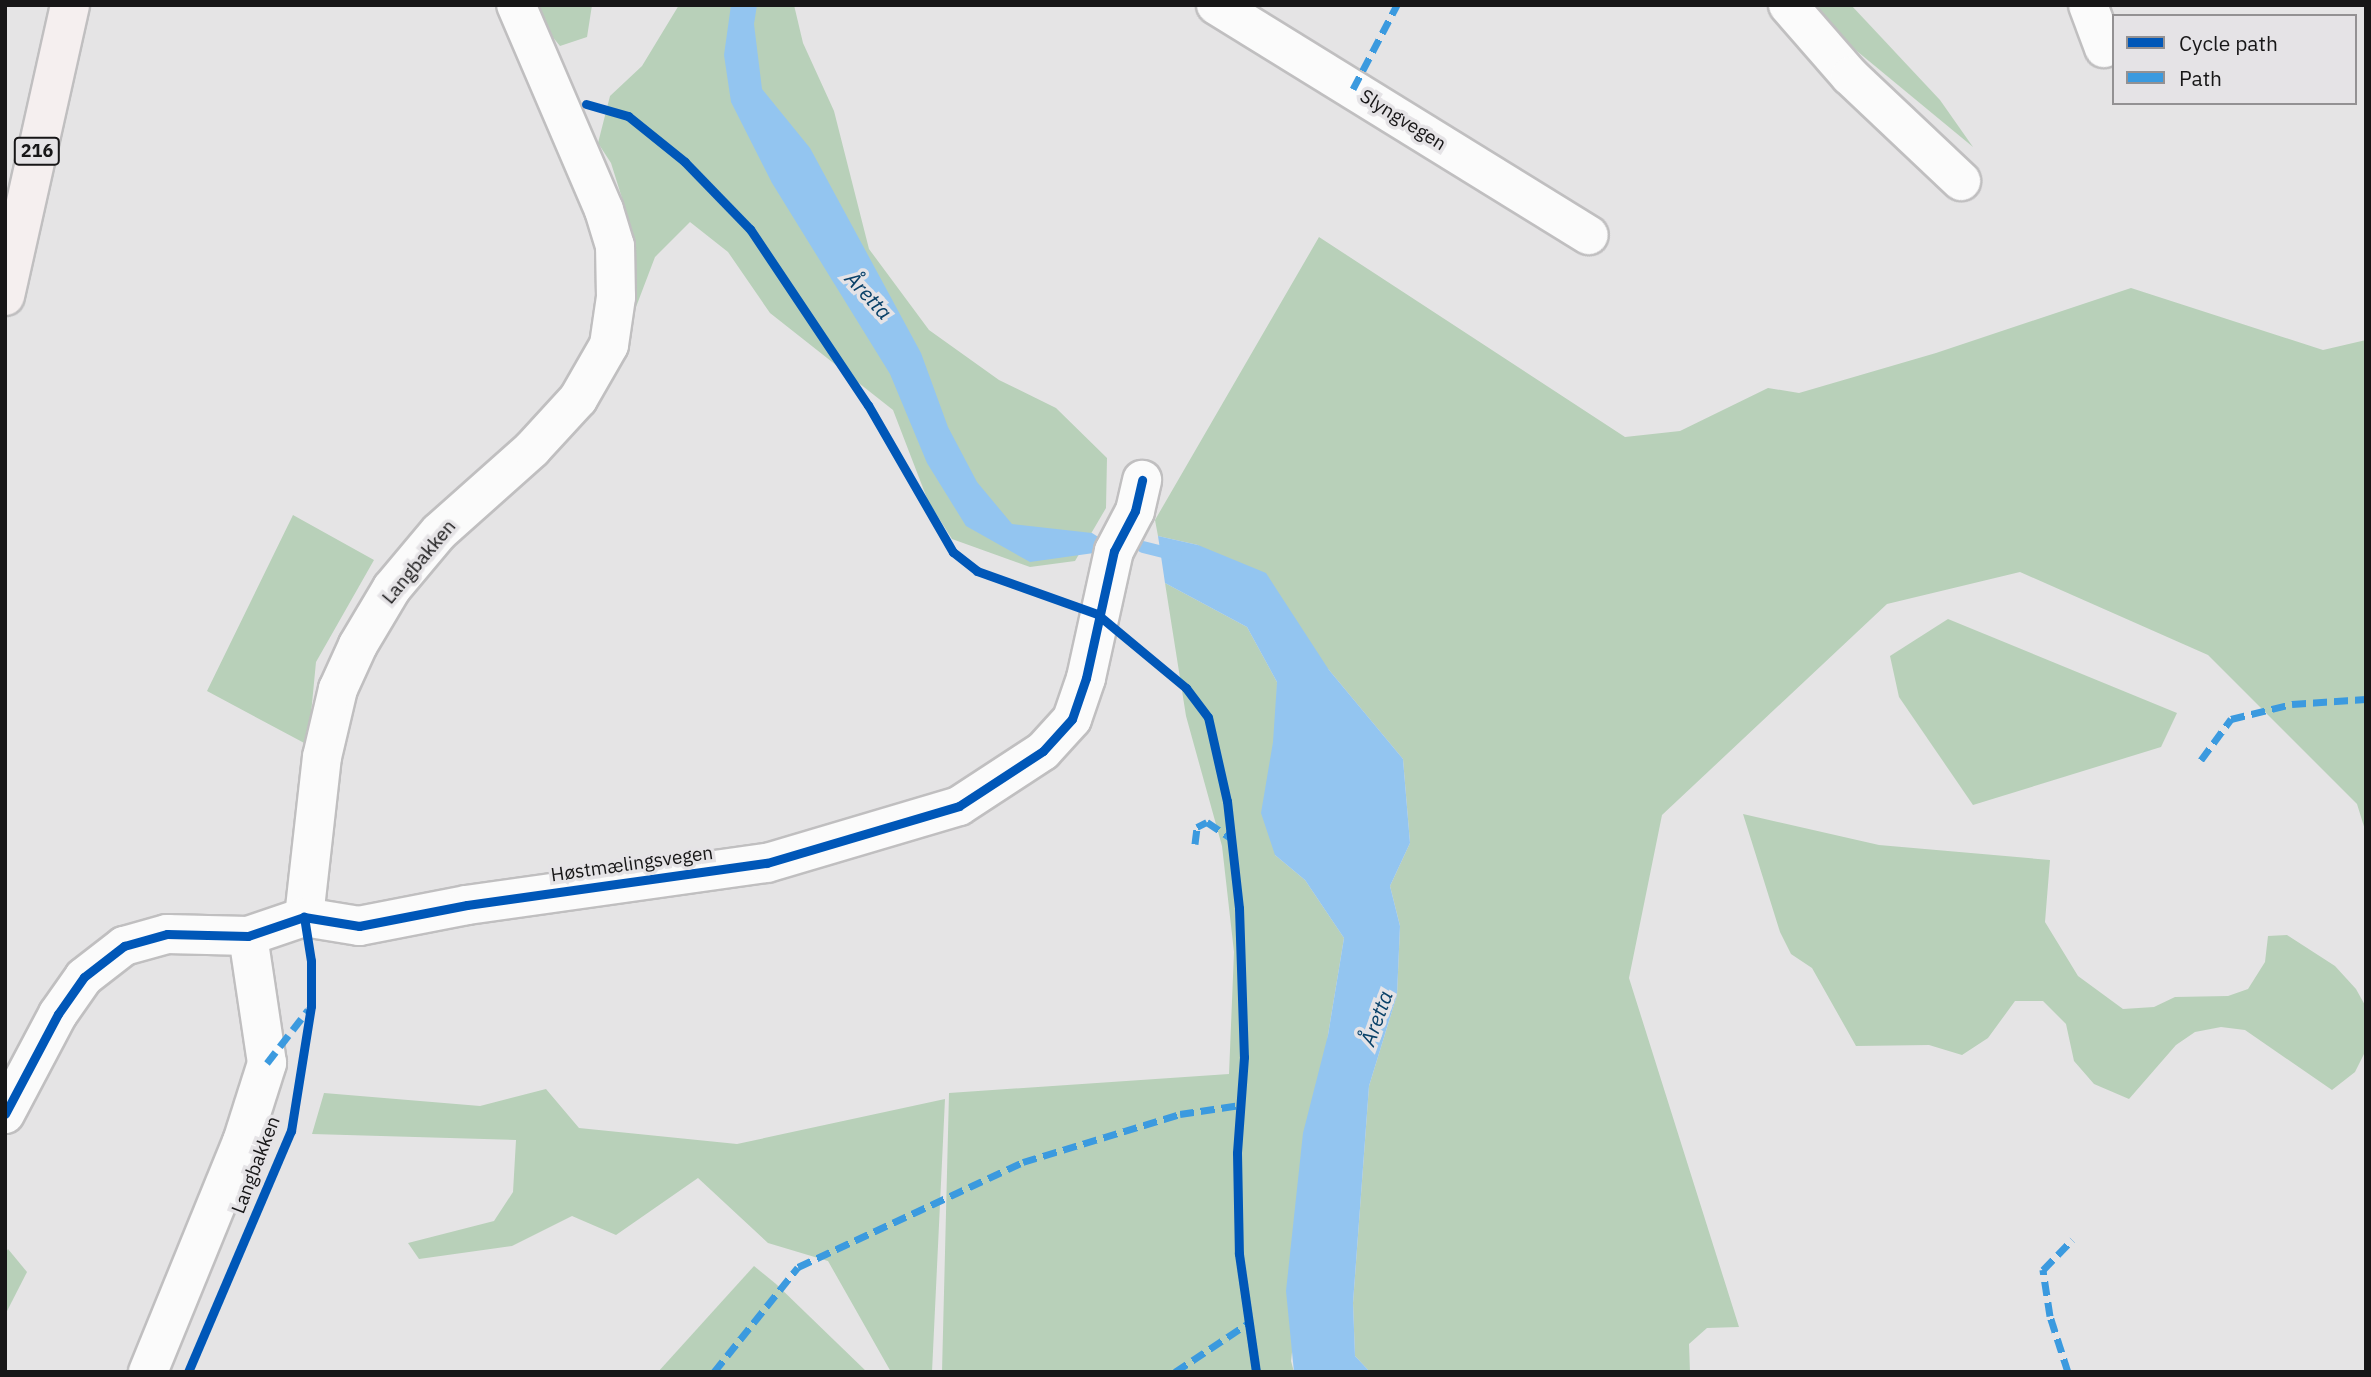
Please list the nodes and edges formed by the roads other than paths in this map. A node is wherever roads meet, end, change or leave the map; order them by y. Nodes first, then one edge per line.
1 (70, 5) edge
2 (516, 5) edge
3 (1216, 5) edge
4 (1788, 5) edge
5 (2088, 5) edge
6 (2104, 48) dead end
7 (1961, 181) dead end
8 (1589, 235) dead end
9 (5, 296) edge
10 (1142, 481) dead end
11 (304, 917) junction
12 (248, 936) junction
13 (5, 1114) edge
14 (148, 1372) edge

1 - 9 main road, 216
2 - 11 street, Langbakken
3 - 8 street, Slyngvegen
4 - 7 street
5 - 6 street
10 - 11 street, Høstmælingsvegen
11 - 12 street, Høstmælingsvegen
12 - 13 street, Høstmælingsvegen
12 - 14 street, Langbakken

